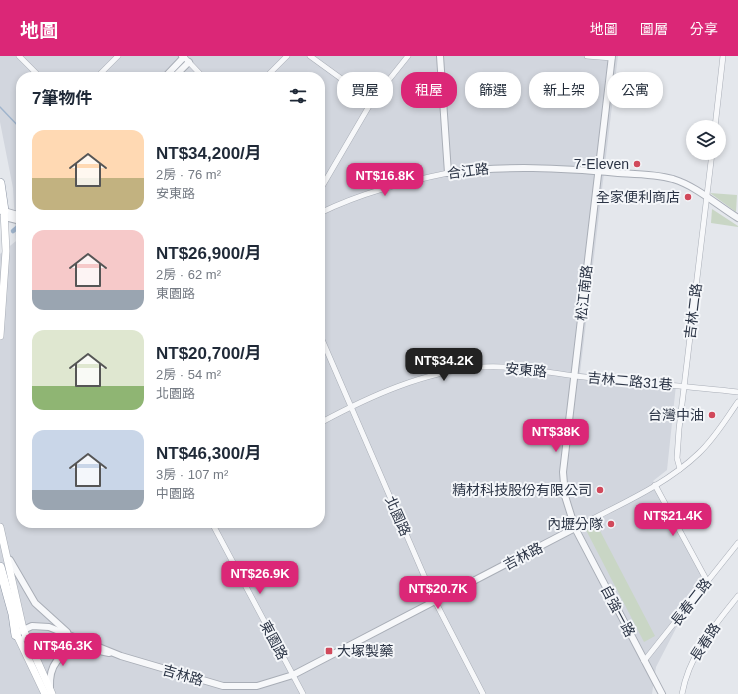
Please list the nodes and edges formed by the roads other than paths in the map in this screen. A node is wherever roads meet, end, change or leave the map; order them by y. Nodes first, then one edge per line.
1 (19, 56) edge
2 (118, 56) edge
3 (287, 56) edge
4 (310, 56) edge
5 (408, 56) edge
6 (440, 56) edge
7 (587, 56) edge
8 (723, 56) edge
9 (183, 57) edge
10 (612, 57) edge
11 (190, 62) junction
12 (35, 72) edge
13 (102, 72) edge
14 (170, 72) edge
15 (179, 72) edge
16 (199, 72) edge
17 (271, 72) edge
18 (393, 73) edge
19 (337, 76) edge
20 (368, 108) edge
21 (715, 120) edge
22 (711, 160) edge
23 (598, 171) junction
24 (448, 173) junction
25 (325, 181) edge
26 (0, 183) edge
27 (707, 198) junction
28 (325, 211) edge
29 (2, 214) edge
30 (16, 215) edge
31 (738, 218) edge
32 (16, 219) edge
33 (0, 281) edge
34 (2, 302) junction
35 (0, 336) edge
36 (325, 346) edge
37 (575, 376) junction
38 (684, 386) junction
39 (738, 392) edge
40 (738, 402) edge
41 (351, 406) junction
42 (325, 420) edge
43 (680, 469) junction
44 (655, 485) junction
45 (0, 527) edge
46 (215, 528) edge
47 (574, 528) junction
48 (738, 543) edge
49 (3, 546) junction
50 (0, 567) edge
51 (0, 581) edge
52 (707, 581) junction
53 (738, 596) edge
54 (435, 601) junction
55 (19, 634) junction
56 (71, 636) junction
57 (26, 637) junction
58 (82, 648) junction
59 (121, 656) junction
60 (644, 661) junction
61 (293, 675) junction
62 (49, 693) edge
63 (303, 694) edge
64 (483, 694) edge
65 (662, 694) edge
66 (682, 694) edge

1 - 12 street
2 - 13 street
3 - 17 street
4 - 19 street
5 - 18 street
6 - 24 street
7 - 10 street
8 - 21 street
9 - 11 street
9 - 14 street
10 - 23 street, 松江南路
11 - 15 street
11 - 16 street
20 - 25 street
22 - 27 street, 吉林二路
23 - 24 street, 合江路
23 - 27 street, 合江路
23 - 37 street, 松江南路
24 - 28 street, 合江路
26 - 29 highway
27 - 31 street, 合江路
27 - 38 street, 吉林二路
29 - 30 street
29 - 32 street
29 - 34 main road
33 - 34 main road
34 - 35 main road
36 - 41 street, 北園路
37 - 38 street, 吉林二路31巷
37 - 41 street, 安東路
37 - 47 street, 松江南路
38 - 39 street, 吉林二路31巷
38 - 43 street, 吉林二路
40 - 43 street, 吉林路
41 - 42 street, 安東路
41 - 54 street, 北園路
43 - 44 street, 吉林路
44 - 47 street, 吉林路
44 - 52 street
45 - 49 main road
46 - 61 street, 東園路
47 - 54 street, 吉林路
47 - 60 street, 自強一路
48 - 52 street, 長春二路
49 - 55 main road
49 - 56 street
50 - 55 highway
51 - 55 main road
52 - 60 street, 長春二路
53 - 66 street, 長春路
54 - 61 street, 吉林路
54 - 64 street, 北園路
55 - 56 street, 吉林路
55 - 57 main road
55 - 62 main road
56 - 59 street, 吉林路
57 - 58 street, 吉林路
57 - 62 main road
58 - 59 street, 吉林路
58 - 62 street
59 - 61 street, 吉林路
60 - 65 street, 自強一路
61 - 63 street, 東園路

